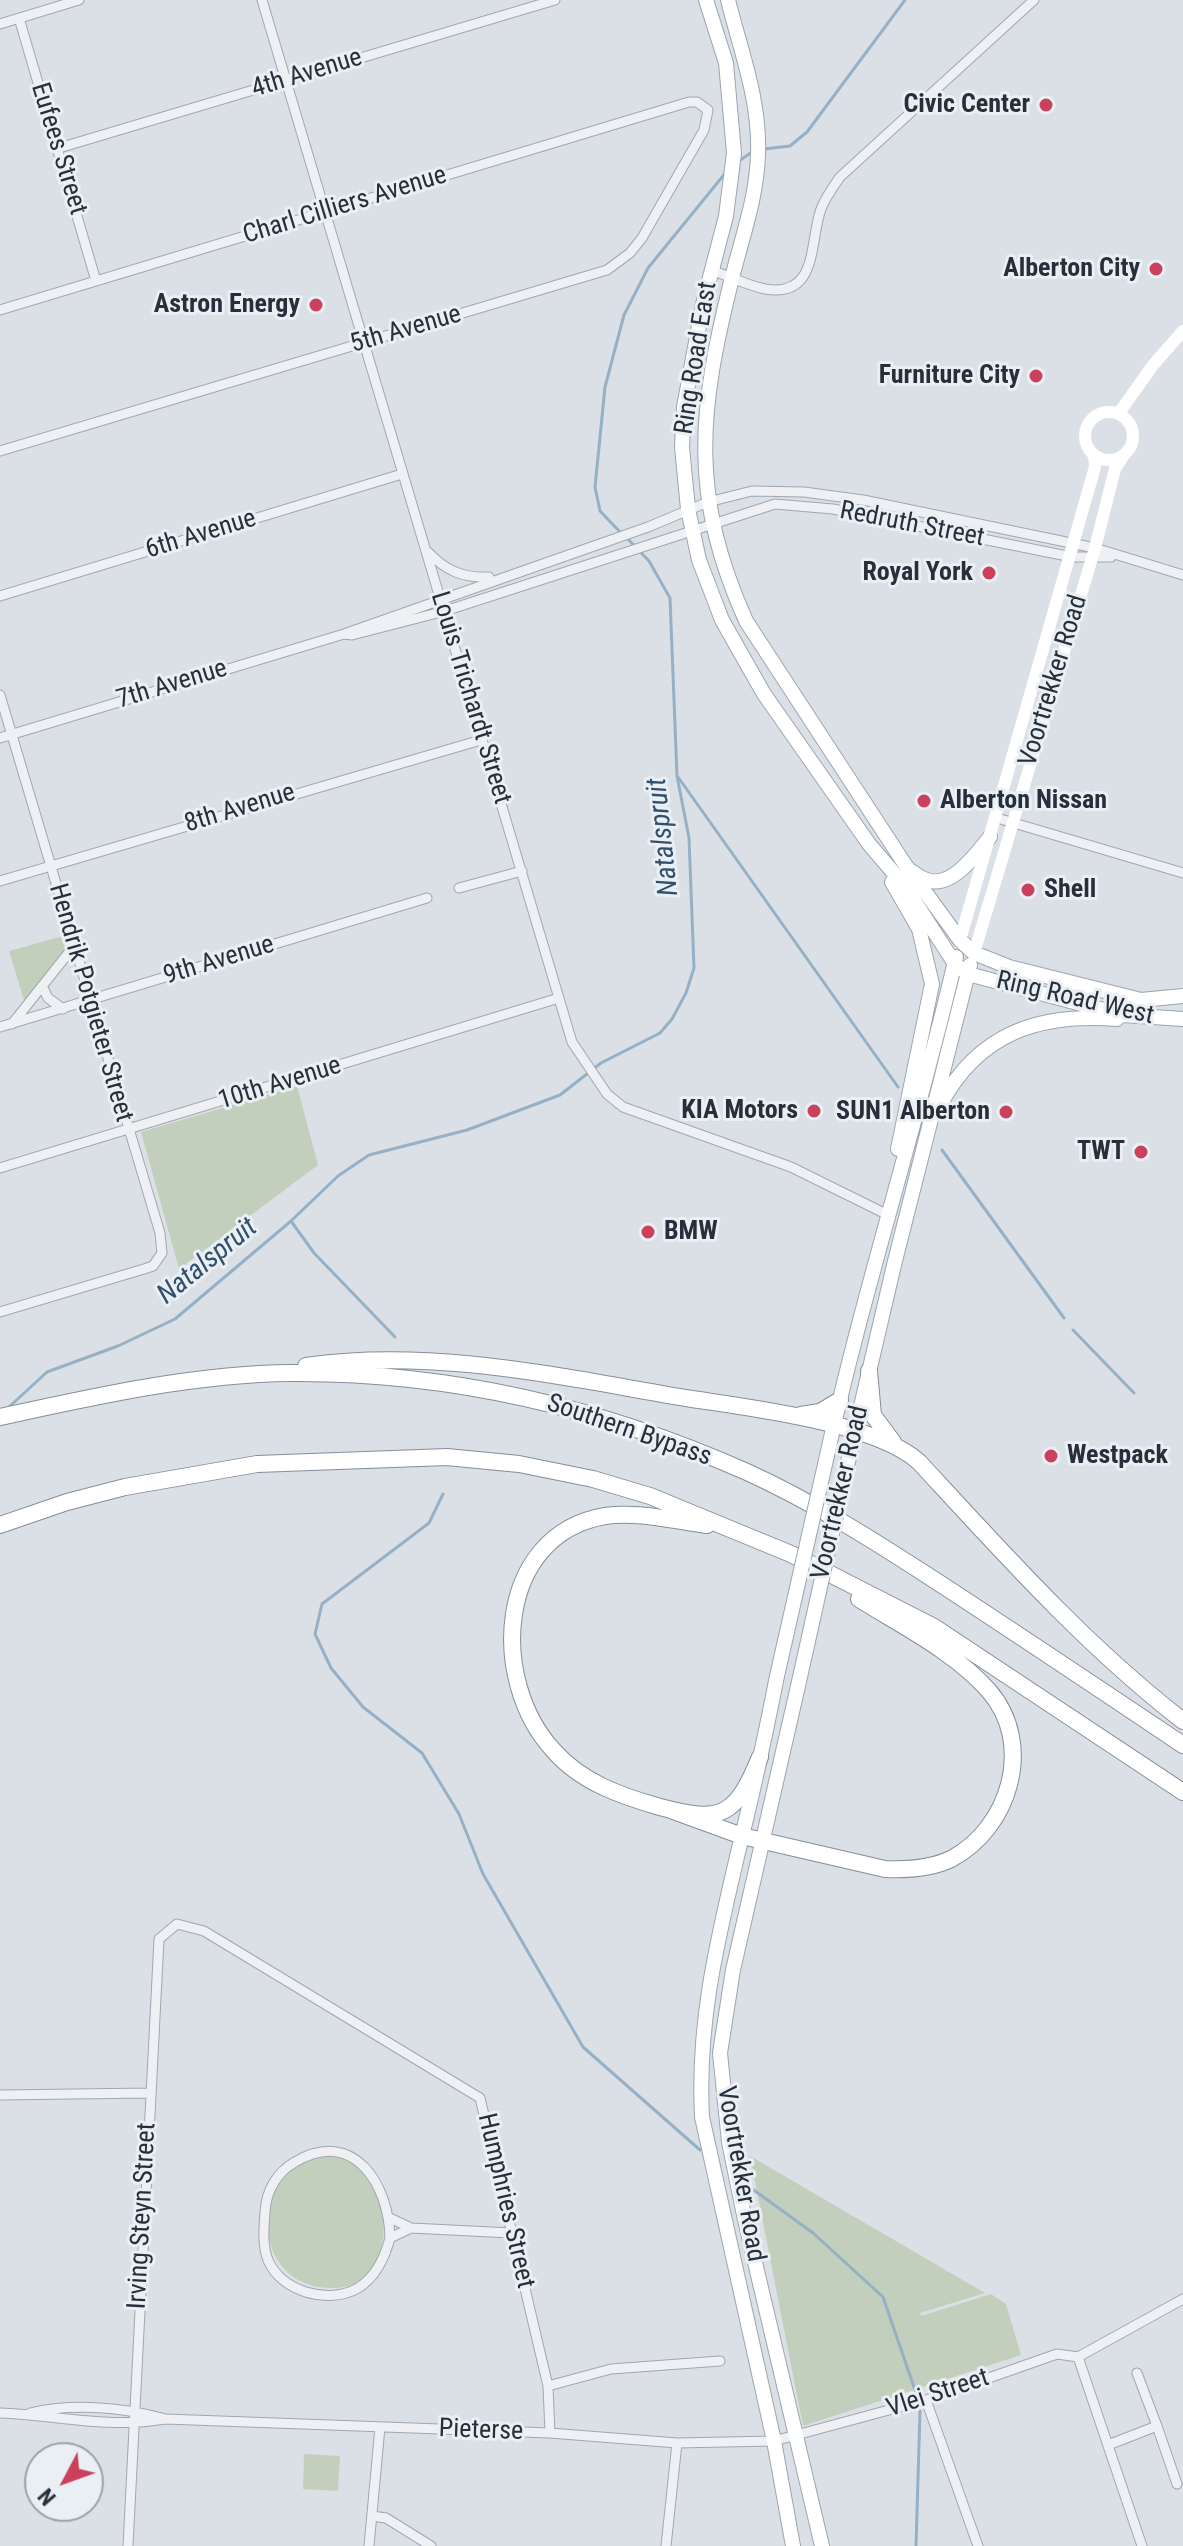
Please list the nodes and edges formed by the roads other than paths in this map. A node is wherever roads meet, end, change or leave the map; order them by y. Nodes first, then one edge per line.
1 (79, 0) edge
2 (262, 0) edge
3 (555, 0) edge
4 (706, 0) edge
5 (728, 0) edge
6 (1034, 0) edge
7 (19, 18) junction
8 (0, 24) edge
9 (285, 81) junction
10 (689, 102) joint
11 (59, 148) junction
12 (326, 212) junction
13 (711, 270) junction
14 (732, 277) junction
15 (96, 281) junction
16 (0, 310) edge
17 (1183, 331) edge
18 (364, 343) junction
19 (1119, 413) junction
20 (0, 451) edge
21 (1094, 455) junction
22 (1124, 455) junction
23 (402, 474) junction
24 (708, 502) junction
25 (688, 509) junction
26 (711, 522) junction
27 (691, 529) junction
28 (654, 542) joint
29 (425, 550) junction
30 (1073, 550) junction
31 (1093, 554) junction
32 (1183, 575) edge
33 (501, 577) junction
34 (0, 596) edge
35 (440, 598) junction
36 (445, 611) junction
37 (344, 634) junction
38 (1037, 680) junction
39 (1054, 684) junction
40 (0, 695) edge
41 (12, 735) junction
42 (0, 738) edge
43 (481, 740) junction
44 (997, 818) junction
45 (1012, 821) junction
46 (990, 837) junction
47 (869, 844) junction
48 (904, 863) junction
49 (51, 866) junction
50 (522, 871) junction
51 (1183, 873) edge
52 (0, 881) edge
53 (459, 888) dead end
54 (427, 898) dead end
55 (960, 940) junction
56 (74, 946) junction
57 (974, 953) junction
58 (955, 964) junction
59 (968, 974) junction
60 (42, 986) junction
61 (1183, 996) edge
62 (559, 998) junction
63 (92, 1001) junction
64 (63, 1009) junction
65 (1142, 1018) junction
66 (1181, 1020) edge
67 (12, 1024) junction
68 (0, 1027) edge
69 (934, 1113) junction
70 (127, 1129) junction
71 (0, 1168) edge
72 (887, 1212) junction
73 (0, 1312) edge
74 (869, 1371) junction
75 (241, 1375) junction
76 (840, 1400) junction
77 (788, 1416) junction
78 (0, 1417) edge
79 (833, 1426) junction
80 (855, 1433) junction
81 (899, 1447) junction
82 (0, 1525) edge
83 (729, 1528) junction
84 (791, 1554) junction
85 (1183, 1721) edge
86 (1183, 1745) edge
87 (760, 1757) junction
88 (1183, 1792) edge
89 (668, 1809) junction
90 (742, 1836) junction
91 (764, 1842) junction
92 (204, 1931) joint
93 (149, 2093) junction
94 (0, 2095) edge
95 (390, 2218) junction
96 (411, 2228) junction
97 (511, 2233) junction
98 (390, 2238) junction
99 (1183, 2299) edge
100 (1078, 2357) junction
101 (720, 2361) dead end
102 (1137, 2373) dead end
103 (548, 2386) junction
104 (926, 2400) junction
105 (134, 2411) junction
106 (0, 2413) edge
107 (28, 2414) junction
108 (165, 2419) junction
109 (133, 2424) junction
110 (1157, 2426) junction
111 (380, 2427) junction
112 (550, 2433) junction
113 (796, 2437) junction
114 (774, 2441) junction
115 (677, 2443) junction
116 (1108, 2445) junction
117 (1177, 2484) dead end
118 (372, 2516) junction
119 (128, 2546) edge
120 (369, 2546) edge
121 (431, 2546) edge
122 (666, 2546) edge
123 (793, 2546) edge
124 (822, 2546) edge
125 (978, 2546) edge
126 (1142, 2546) edge

1 - 7 street
2 - 9 street, Louis Trichardt Street
3 - 9 street, 4th Avenue
4 - 13 main road, Ring Road East
5 - 14 main road, Ring Road East
6 - 14 street
7 - 8 street
7 - 11 street, Eufees Street
9 - 11 street, 4th Avenue
9 - 12 street, Louis Trichardt Street
10 - 12 street, Charl Cilliers Avenue
10 - 18 street, 5th Avenue
11 - 15 street, Eufees Street
12 - 15 street, Charl Cilliers Avenue
12 - 18 street, Louis Trichardt Street
13 - 14 street
13 - 25 main road, Ring Road East
14 - 24 main road, Ring Road East
15 - 16 street, Charl Cilliers Avenue
17 - 19 street
18 - 20 street, 5th Avenue
18 - 23 street, Louis Trichardt Street
19 - 21 street
19 - 22 street
21 - 22 street
21 - 30 street, Voortrekker Road
22 - 31 street, Voortrekker Road
23 - 29 street, Louis Trichardt Street
23 - 34 street, 6th Avenue
24 - 25 street, 7th Avenue
24 - 26 main road, Ring Road East
24 - 30 street, 7th Avenue
25 - 27 main road, Ring Road East
25 - 33 street, 7th Avenue
26 - 27 street, Redruth Street
26 - 30 street, Redruth Street
26 - 48 main road, Ring Road East
27 - 28 street, Redruth Street
27 - 47 main road, Ring Road East
28 - 36 street, 7th Avenue
29 - 33 street
29 - 35 street, Louis Trichardt Street
30 - 31 street
30 - 38 street, Voortrekker Road
31 - 32 street
31 - 39 street, Voortrekker Road
33 - 35 street, 7th Avenue
35 - 36 street, Louis Trichardt Street
35 - 37 street, 7th Avenue
36 - 37 street, 7th Avenue
36 - 43 street, Louis Trichardt Street
37 - 41 street, 7th Avenue
38 - 39 street
38 - 44 street, Voortrekker Road
39 - 45 street, Voortrekker Road
40 - 41 street, Hendrik Potgieter Street
41 - 42 street, 7th Avenue
41 - 49 street, Hendrik Potgieter Street
43 - 49 street, 8th Avenue
43 - 50 street, Louis Trichardt Street
44 - 45 street
44 - 46 street, Voortrekker Road
45 - 51 street
45 - 57 street, Voortrekker Road
46 - 48 main road
46 - 55 street, Voortrekker Road
47 - 58 main road, Ring Road East
47 - 72 main road
48 - 55 main road, Ring Road East
49 - 52 street, 8th Avenue
49 - 56 street, Hendrik Potgieter Street
50 - 53 street
50 - 62 street, Louis Trichardt Street
54 - 63 street, 9th Avenue
55 - 57 main road, Ring Road East
55 - 58 main road, Voortrekker Road
56 - 60 street
56 - 63 street, Hendrik Potgieter Street
57 - 59 main road, Voortrekker Road
57 - 61 main road, Ring Road West
58 - 59 main road, Ring Road East
58 - 72 main road, Voortrekker Road
59 - 65 main road, Ring Road West
59 - 69 main road, Voortrekker Road
60 - 64 street
60 - 67 street
62 - 70 street, 10th Avenue
62 - 72 street, Louis Trichardt Street
63 - 64 street, 9th Avenue
63 - 70 street, Hendrik Potgieter Street
64 - 67 street, 9th Avenue
65 - 66 main road, Ring Road West
65 - 69 main road
67 - 68 street, 9th Avenue
69 - 74 main road, Voortrekker Road
70 - 71 street, 10th Avenue
70 - 73 street, Hendrik Potgieter Street
72 - 76 main road, Voortrekker Road
74 - 80 main road, Voortrekker Road
74 - 81 highway
75 - 77 highway
75 - 78 highway, Southern Bypass
75 - 86 highway, Southern Bypass
76 - 77 highway
76 - 79 main road, Voortrekker Road
77 - 79 highway
79 - 80 highway
79 - 87 main road, Voortrekker Road, bridge
80 - 81 highway
80 - 91 main road, Voortrekker Road, bridge
81 - 85 highway
82 - 83 highway, Southern Bypass
83 - 84 highway, Southern Bypass
83 - 89 highway
84 - 88 highway, Southern Bypass
84 - 91 highway
87 - 89 highway
87 - 90 main road, Voortrekker Road
89 - 90 highway
90 - 91 highway
90 - 114 main road, Voortrekker Road
91 - 113 main road, Voortrekker Road
92 - 93 street, Irving Steyn Street
92 - 97 street, Humphries Street
93 - 94 street
93 - 105 street, Irving Steyn Street
95 - 96 street
95 - 98 street
95 - 98 street
96 - 97 street
96 - 98 street
97 - 103 street, Humphries Street
99 - 100 street
100 - 104 street, Vlei Street
100 - 116 street
101 - 103 street
102 - 110 street
103 - 112 street, Humphries Street
104 - 113 street, Vlei Street
104 - 125 street
105 - 107 street, Pieterse
105 - 108 street, Pieterse
105 - 109 street, Irving Steyn Street
106 - 107 street, Pieterse
107 - 109 street, Pieterse
108 - 109 street, Pieterse
108 - 111 street, Pieterse
109 - 119 street, Irving Steyn Street
110 - 116 street
110 - 117 street
111 - 112 street, Pieterse
111 - 118 street
112 - 115 street, Pieterse
113 - 114 street, Pieterse
113 - 124 main road, Voortrekker Road
114 - 115 street, Pieterse
114 - 123 main road, Voortrekker Road
115 - 122 street
116 - 126 street
118 - 120 street
118 - 121 street

